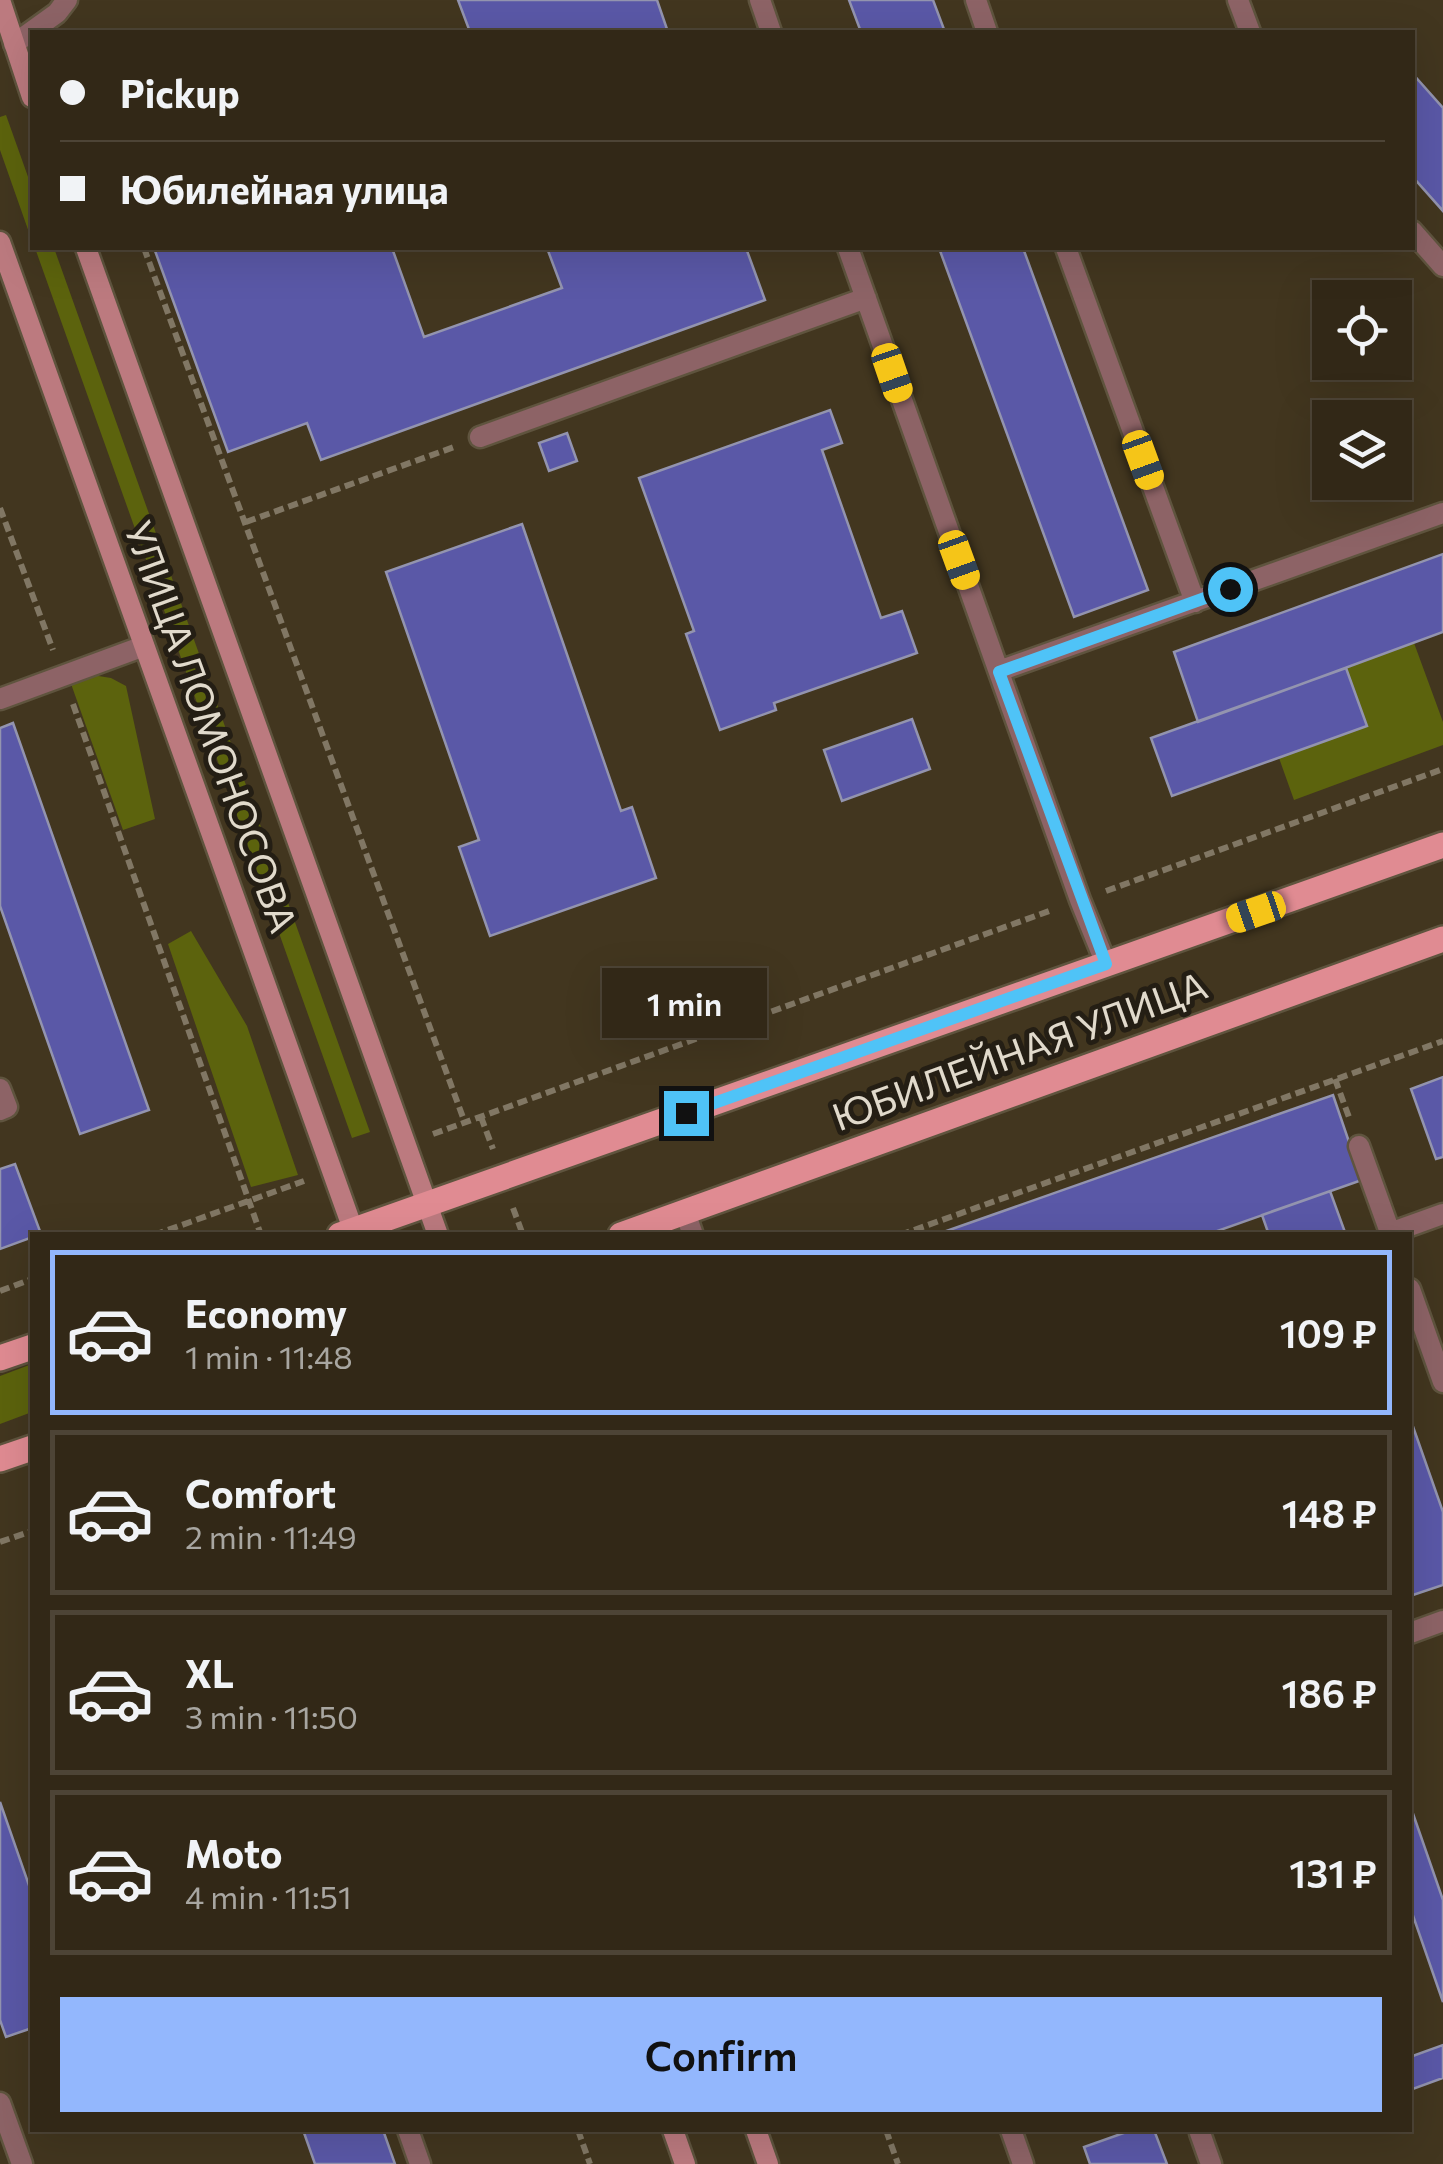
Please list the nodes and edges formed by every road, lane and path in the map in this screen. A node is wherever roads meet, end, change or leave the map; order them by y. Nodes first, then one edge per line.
1 (0, 0) edge
2 (67, 0) edge
3 (760, 0) edge
4 (976, 0) edge
5 (1238, 0) edge
6 (32, 30) edge
7 (770, 30) edge
8 (987, 30) edge
9 (1249, 30) edge
10 (30, 31) edge
11 (7, 47) edge
12 (30, 92) edge
13 (1415, 234) edge
14 (0, 242) edge
15 (87, 250) edge
16 (145, 250) edge
17 (849, 250) edge
18 (1067, 250) edge
19 (1443, 266) edge
20 (866, 298) junction
21 (480, 438) joint
22 (0, 508) edge
23 (1443, 513) edge
24 (246, 522) junction
25 (1195, 602) junction
26 (144, 646) junction
27 (999, 672) junction
28 (63, 676) junction
29 (0, 699) edge
30 (1443, 769) edge
31 (1443, 845) edge
32 (1080, 900) junction
33 (1443, 939) edge
34 (1106, 964) junction
35 (1443, 1040) edge
36 (1335, 1079) junction
37 (0, 1089) edge
38 (0, 1110) edge
39 (465, 1122) junction
40 (406, 1144) junction
41 (1359, 1146) joint
42 (332, 1171) junction
43 (249, 1201) junction
44 (427, 1204) junction
45 (1443, 1214) edge
46 (689, 1224) edge
47 (162, 1232) edge
48 (260, 1232) edge
49 (348, 1232) edge
50 (354, 1232) edge
51 (437, 1232) edge
52 (640, 1232) edge
53 (908, 1232) edge
54 (1389, 1232) edge
55 (1395, 1232) edge
56 (30, 1280) edge
57 (0, 1291) edge
58 (1412, 1295) edge
59 (30, 1347) edge
60 (0, 1358) edge
61 (1443, 1382) edge
62 (30, 1449) edge
63 (0, 1460) edge
64 (30, 1532) edge
65 (0, 1542) edge
66 (1443, 1620) edge
67 (1412, 1631) edge
68 (0, 2104) edge
69 (409, 2132) edge
70 (579, 2132) edge
71 (674, 2132) edge
72 (757, 2132) edge
73 (887, 2132) edge
74 (1013, 2132) edge
75 (1200, 2132) dead end
76 (22, 2164) edge
77 (420, 2164) edge
78 (590, 2164) edge
79 (685, 2164) edge
80 (768, 2164) edge
81 (898, 2164) edge
82 (1024, 2164) edge
83 (1211, 2164) edge

1 - 11 main road
2 - 6 street
3 - 7 street
4 - 8 street
5 - 9 street
10 - 11 street
11 - 12 main road
13 - 19 street
14 - 26 main road, УЛИЦА ЛОМОНОСОВА
15 - 40 main road, УЛИЦА ЛОМОНОСОВА
16 - 24 path
17 - 20 street
18 - 25 street
20 - 21 street
20 - 27 street
21 - 24 path
22 - 28 path
23 - 25 street
24 - 39 path
25 - 27 street
26 - 28 street
26 - 42 main road, УЛИЦА ЛОМОНОСОВА
27 - 32 street
28 - 29 street
28 - 43 path
30 - 32 path
31 - 34 main road, ЮБИЛЕЙНАЯ УЛИЦА
32 - 34 street
32 - 39 path
33 - 46 main road, ЮБИЛЕЙНАЯ УЛИЦА
34 - 44 main road, ЮБИЛЕЙНАЯ УЛИЦА
35 - 36 path
36 - 41 path
36 - 53 path
37 - 38 street
39 - 40 path
40 - 44 main road, УЛИЦА ЛОМОНОСОВА
41 - 54 street
42 - 43 path
42 - 49 main road, УЛИЦА ЛОМОНОСОВА
43 - 47 path
43 - 48 path
44 - 50 main road, ЮБИЛЕЙНАЯ УЛИЦА
44 - 51 main road, УЛИЦА ЛОМОНОСОВА
45 - 55 street
46 - 52 main road, ЮБИЛЕЙНАЯ УЛИЦА
56 - 57 path
58 - 61 street
59 - 60 main road
62 - 63 main road
64 - 65 path
66 - 67 street
68 - 76 street
69 - 77 street
70 - 78 path
71 - 79 main road
72 - 80 main road
73 - 81 path
74 - 82 street
75 - 83 street

